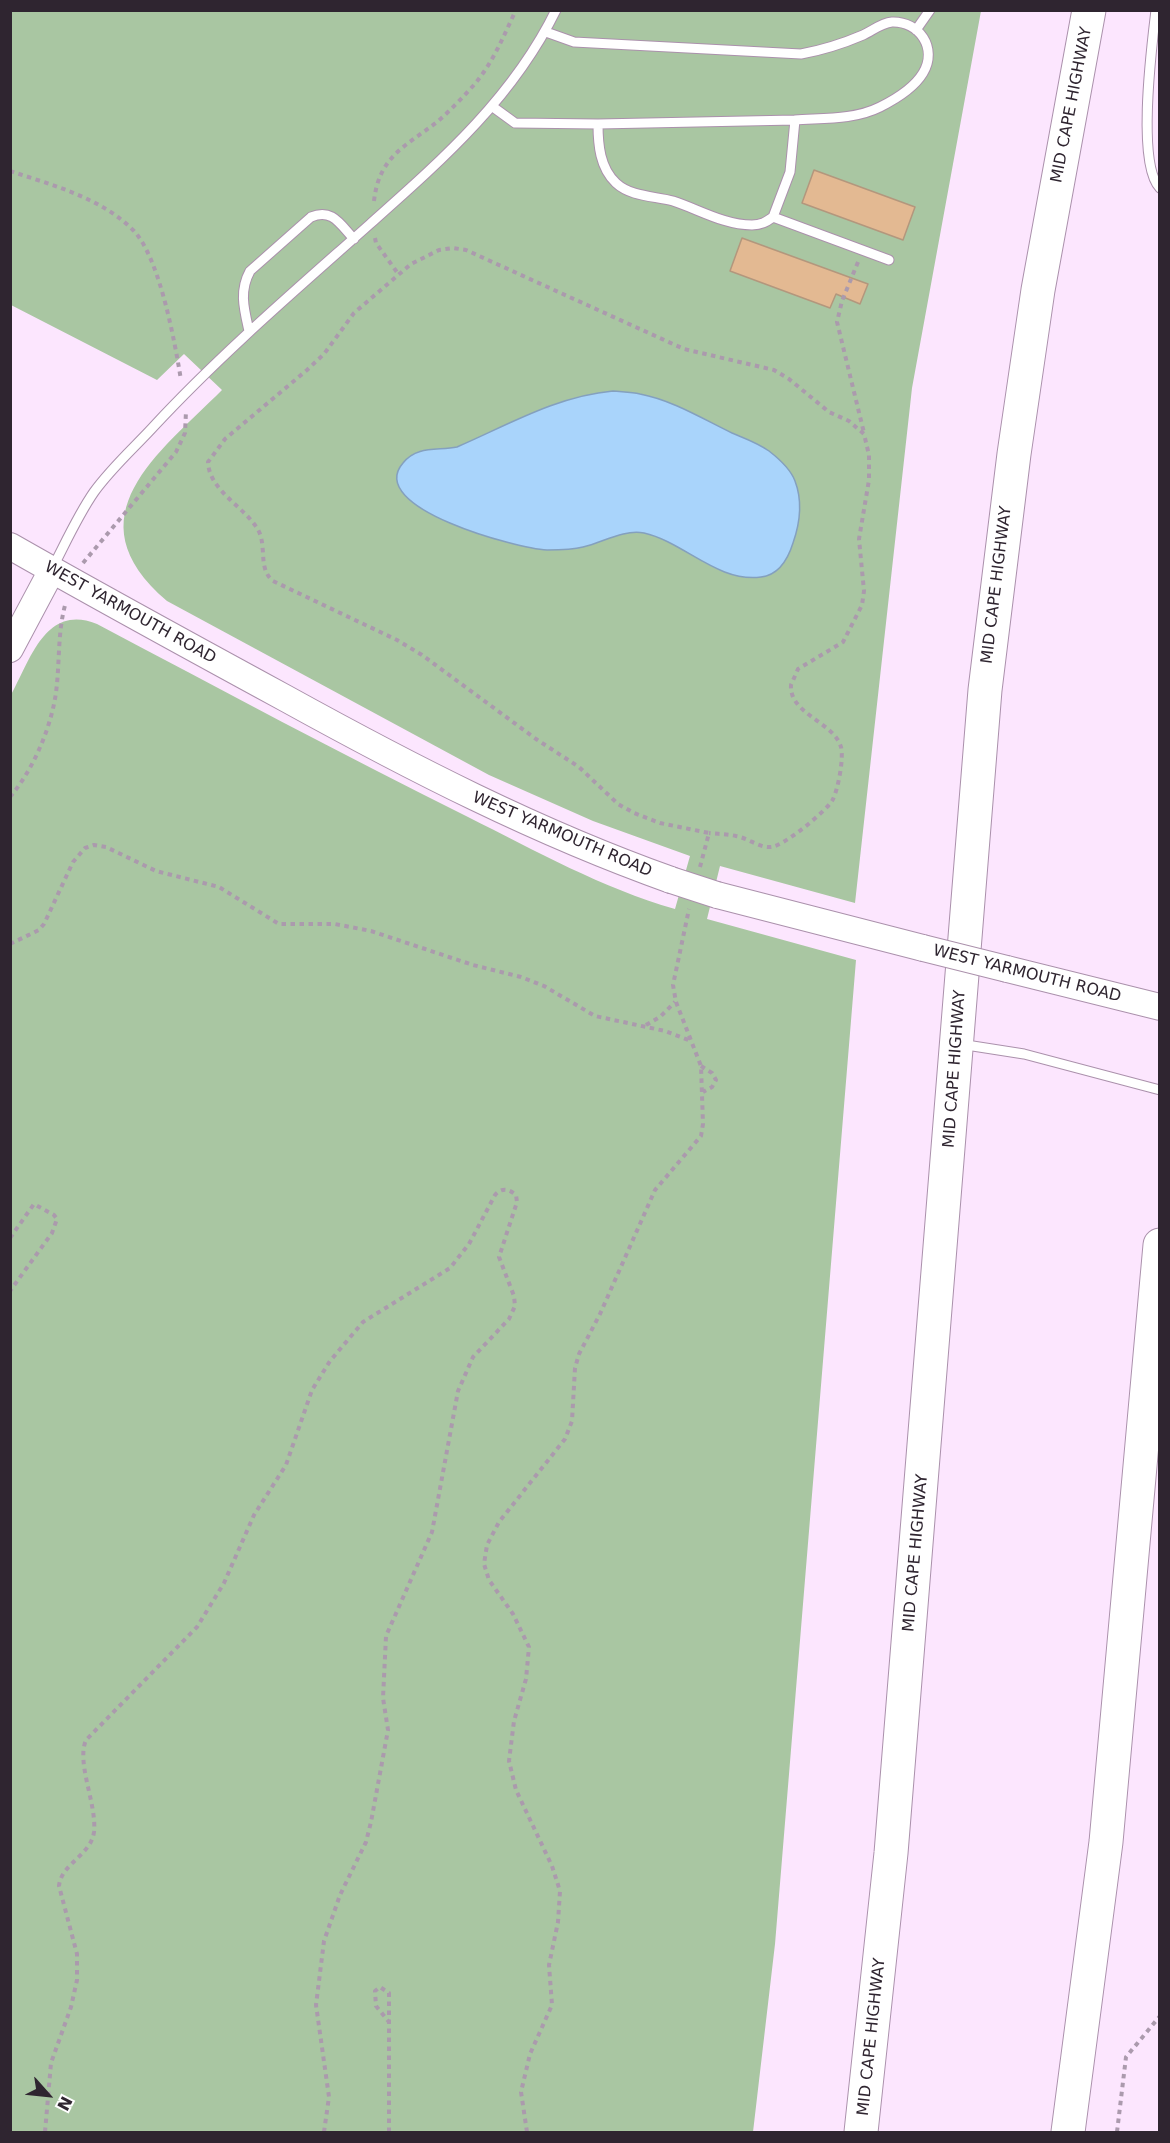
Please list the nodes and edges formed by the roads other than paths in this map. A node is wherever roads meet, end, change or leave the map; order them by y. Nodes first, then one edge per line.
1 (556, 10) edge
2 (930, 10) edge
3 (1089, 10) edge
4 (1156, 10) edge
5 (916, 30) junction
6 (546, 32) junction
7 (493, 107) junction
8 (795, 120) junction
9 (598, 123) junction
10 (1160, 188) edge
11 (772, 217) junction
12 (354, 239) junction
13 (889, 260) dead end
14 (249, 331) junction
15 (10, 546) edge
16 (52, 570) junction
17 (10, 648) edge
18 (1150, 1004) edge
19 (958, 1044) junction
20 (1160, 1090) edge
21 (1160, 1245) edge
22 (861, 2133) edge
23 (1068, 2133) edge

1 - 6 lane
2 - 5 lane
3 - 19 highway, MID CAPE HIGHWAY
4 - 10 lane
5 - 6 lane
5 - 8 lane
6 - 7 lane
7 - 9 lane
7 - 12 lane
8 - 9 lane
8 - 11 lane
9 - 11 lane
11 - 13 lane
12 - 14 lane
12 - 14 lane
14 - 16 lane
15 - 16 main road, WEST YARMOUTH ROAD
16 - 17 main road
16 - 18 main road, WEST YARMOUTH ROAD, bridge
19 - 20 lane
19 - 22 highway, MID CAPE HIGHWAY
21 - 23 highway

